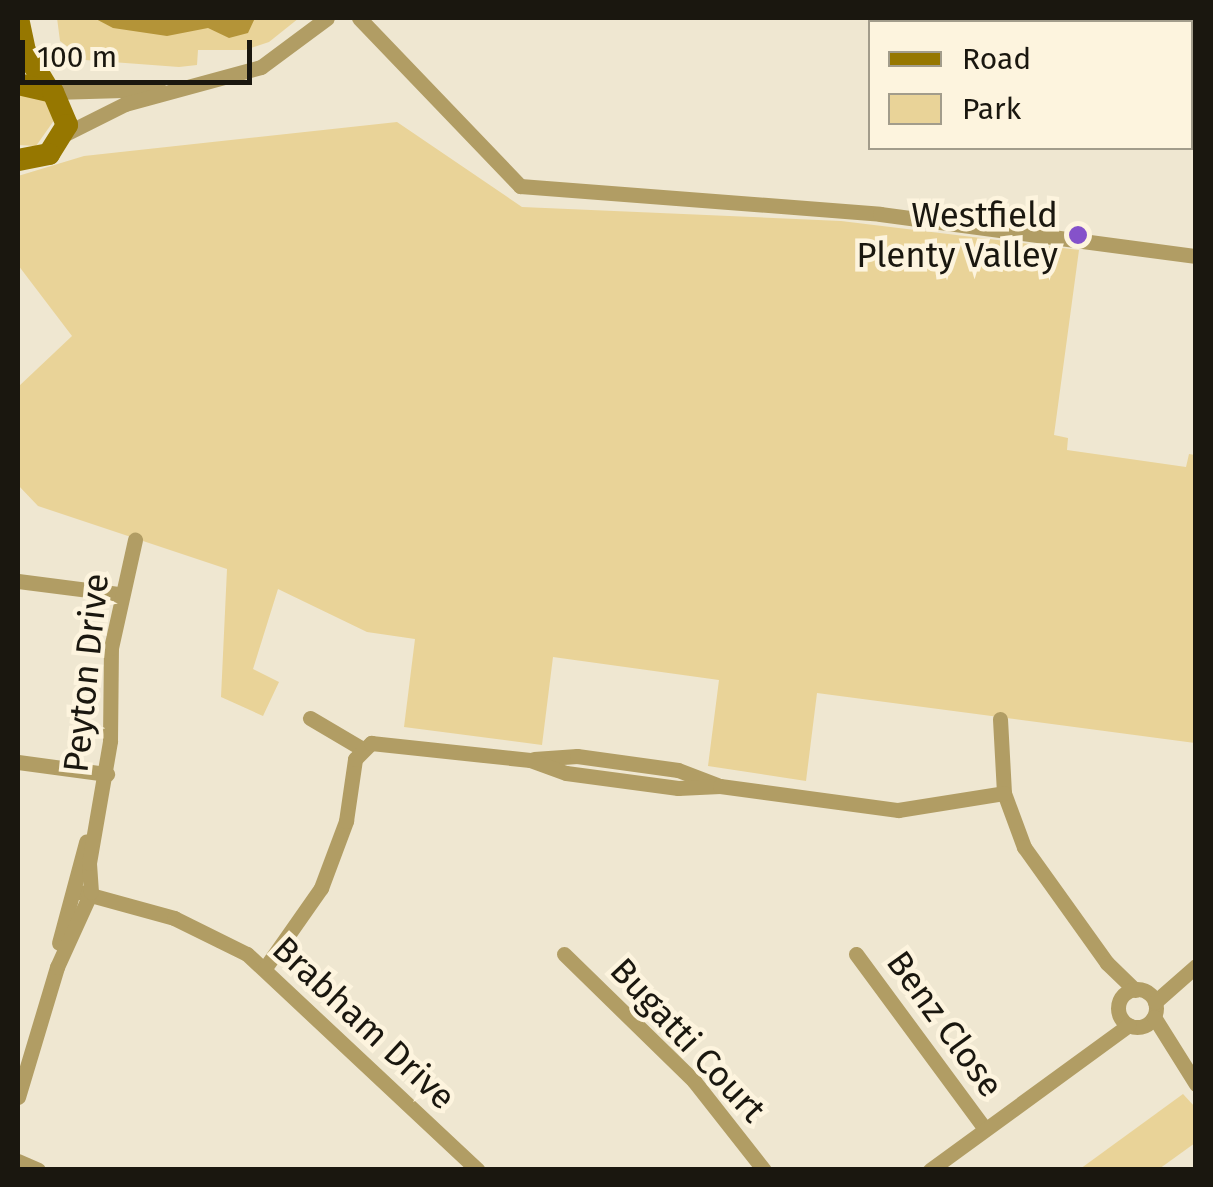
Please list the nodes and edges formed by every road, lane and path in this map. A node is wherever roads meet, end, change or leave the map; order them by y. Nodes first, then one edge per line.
1 (18, 18) edge
2 (327, 18) edge
3 (360, 18) edge
4 (18, 84) edge
5 (177, 89) junction
6 (51, 90) junction
7 (65, 134) junction
8 (18, 160) edge
9 (1196, 256) edge
10 (135, 540) dead end
11 (18, 581) edge
12 (120, 594) junction
13 (309, 718) dead end
14 (1000, 719) dead end
15 (361, 748) junction
16 (18, 762) edge
17 (107, 774) junction
18 (1004, 793) junction
19 (85, 894) junction
20 (564, 954) dead end
21 (856, 954) dead end
22 (265, 968) junction
23 (1190, 970) edge
24 (1138, 1008) junction
25 (1196, 1084) edge
26 (18, 1096) edge
27 (985, 1129) junction
28 (18, 1161) edge
29 (38, 1170) edge
30 (478, 1170) edge
31 (764, 1170) edge
32 (930, 1170) edge

1 - 6 main road
2 - 5 street
3 - 9 street
4 - 6 main road
5 - 6 street
5 - 7 street
6 - 7 main road
7 - 8 main road
10 - 12 street, Peyton Drive
11 - 12 street
12 - 17 street, Peyton Drive
13 - 15 street
14 - 18 street
15 - 18 street
15 - 22 street
16 - 17 street
17 - 19 street, Peyton Drive
18 - 24 street
19 - 22 street, Brabham Drive
19 - 26 street, Peyton Drive
20 - 31 street, Bugatti Court
21 - 27 street, Benz Close
22 - 30 street, Brabham Drive
23 - 24 street
24 - 25 street
24 - 27 street
27 - 32 street
28 - 29 street

